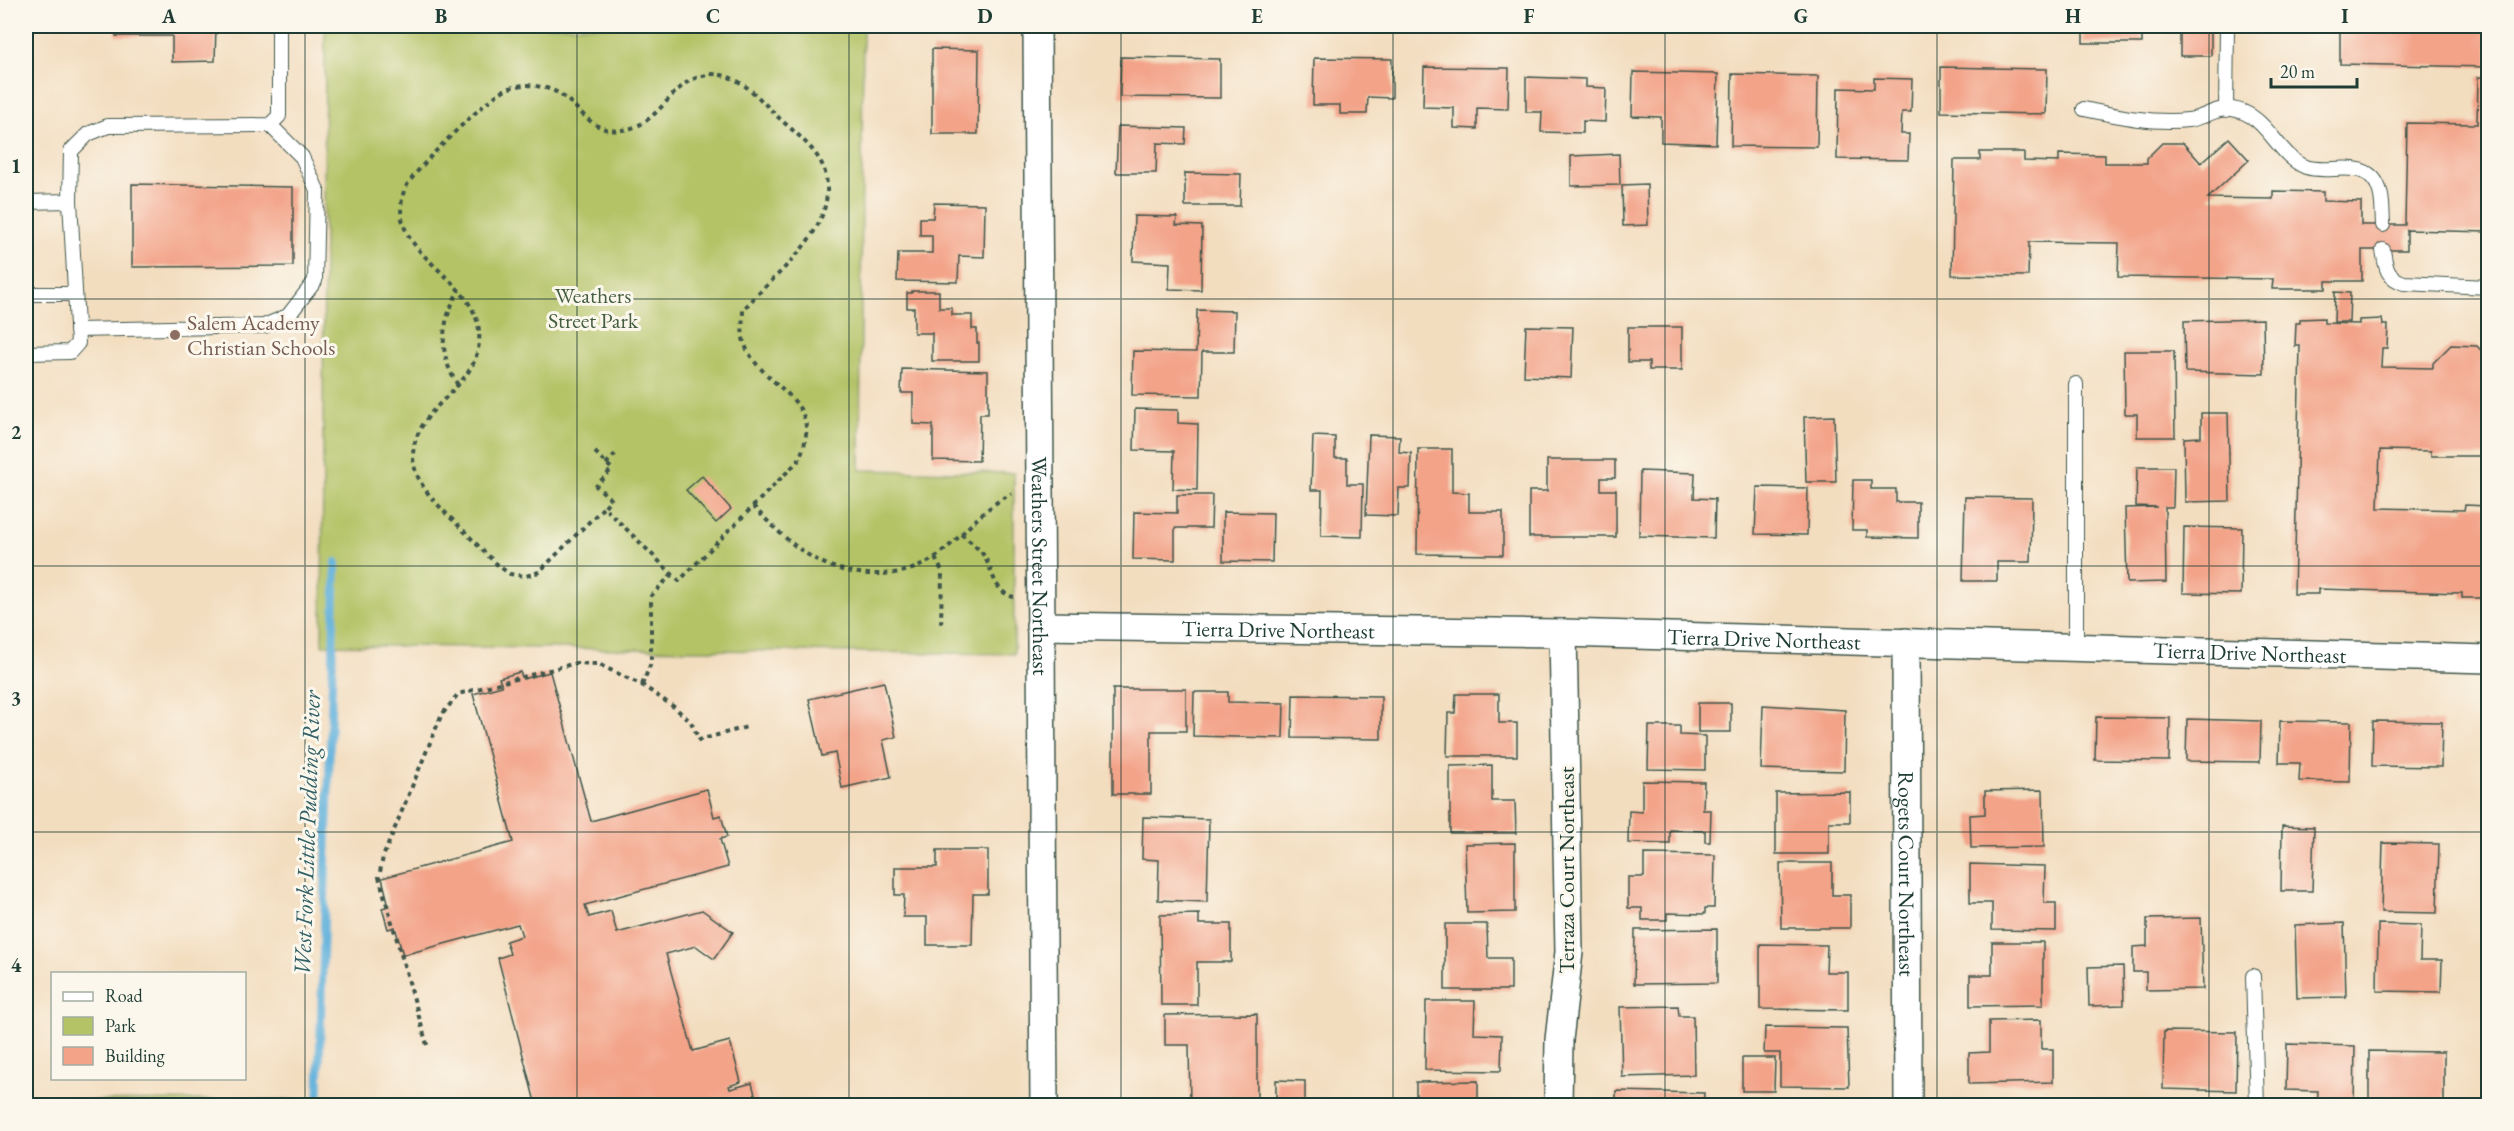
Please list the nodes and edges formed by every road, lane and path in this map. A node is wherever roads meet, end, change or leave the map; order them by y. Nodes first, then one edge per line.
1 (279, 26) edge
2 (1037, 26) edge
3 (2227, 26) edge
4 (2084, 109) dead end
5 (2226, 110) junction
6 (270, 125) junction
7 (70, 201) junction
8 (26, 202) edge
9 (2383, 225) dead end
10 (2383, 250) dead end
11 (459, 290) junction
12 (2488, 290) edge
13 (26, 294) edge
14 (75, 294) junction
15 (77, 330) junction
16 (26, 353) edge
17 (2076, 384) dead end
18 (458, 386) junction
19 (618, 451) dead end
20 (595, 452) dead end
21 (606, 464) junction
22 (1039, 489) junction
23 (753, 506) junction
24 (604, 507) junction
25 (961, 534) junction
26 (935, 558) junction
27 (672, 574) junction
28 (1040, 597) junction
29 (1040, 626) junction
30 (941, 628) dead end
31 (1563, 633) junction
32 (1906, 642) junction
33 (2076, 648) junction
34 (2488, 659) edge
35 (642, 685) junction
36 (747, 727) dead end
37 (2253, 976) dead end
38 (427, 1045) dead end
39 (1044, 1106) edge
40 (1558, 1106) edge
41 (1908, 1106) edge
42 (2257, 1106) edge

1 - 6 lane
2 - 22 street, Weathers Street Northeast
3 - 5 lane
4 - 5 lane
5 - 9 lane
6 - 7 lane
6 - 15 lane
7 - 8 lane
7 - 14 lane
10 - 12 lane
11 - 18 path
11 - 18 path
11 - 23 path
13 - 14 lane
14 - 15 lane
15 - 16 lane
17 - 33 lane
18 - 24 path
19 - 21 path
20 - 21 path
21 - 24 path
22 - 25 path
22 - 28 street, Weathers Street Northeast
23 - 26 path
23 - 27 path
24 - 27 path
25 - 26 path
25 - 28 path
26 - 30 path
27 - 35 path
28 - 29 street, Weathers Street Northeast
29 - 31 street, Tierra Drive Northeast
29 - 39 street, Weathers Street Northeast
31 - 32 street, Tierra Drive Northeast
31 - 40 street, Terraza Court Northeast
32 - 33 street, Tierra Drive Northeast
32 - 41 street, Rogets Court Northeast
33 - 34 street, Tierra Drive Northeast
35 - 36 path
35 - 38 path
37 - 42 lane

